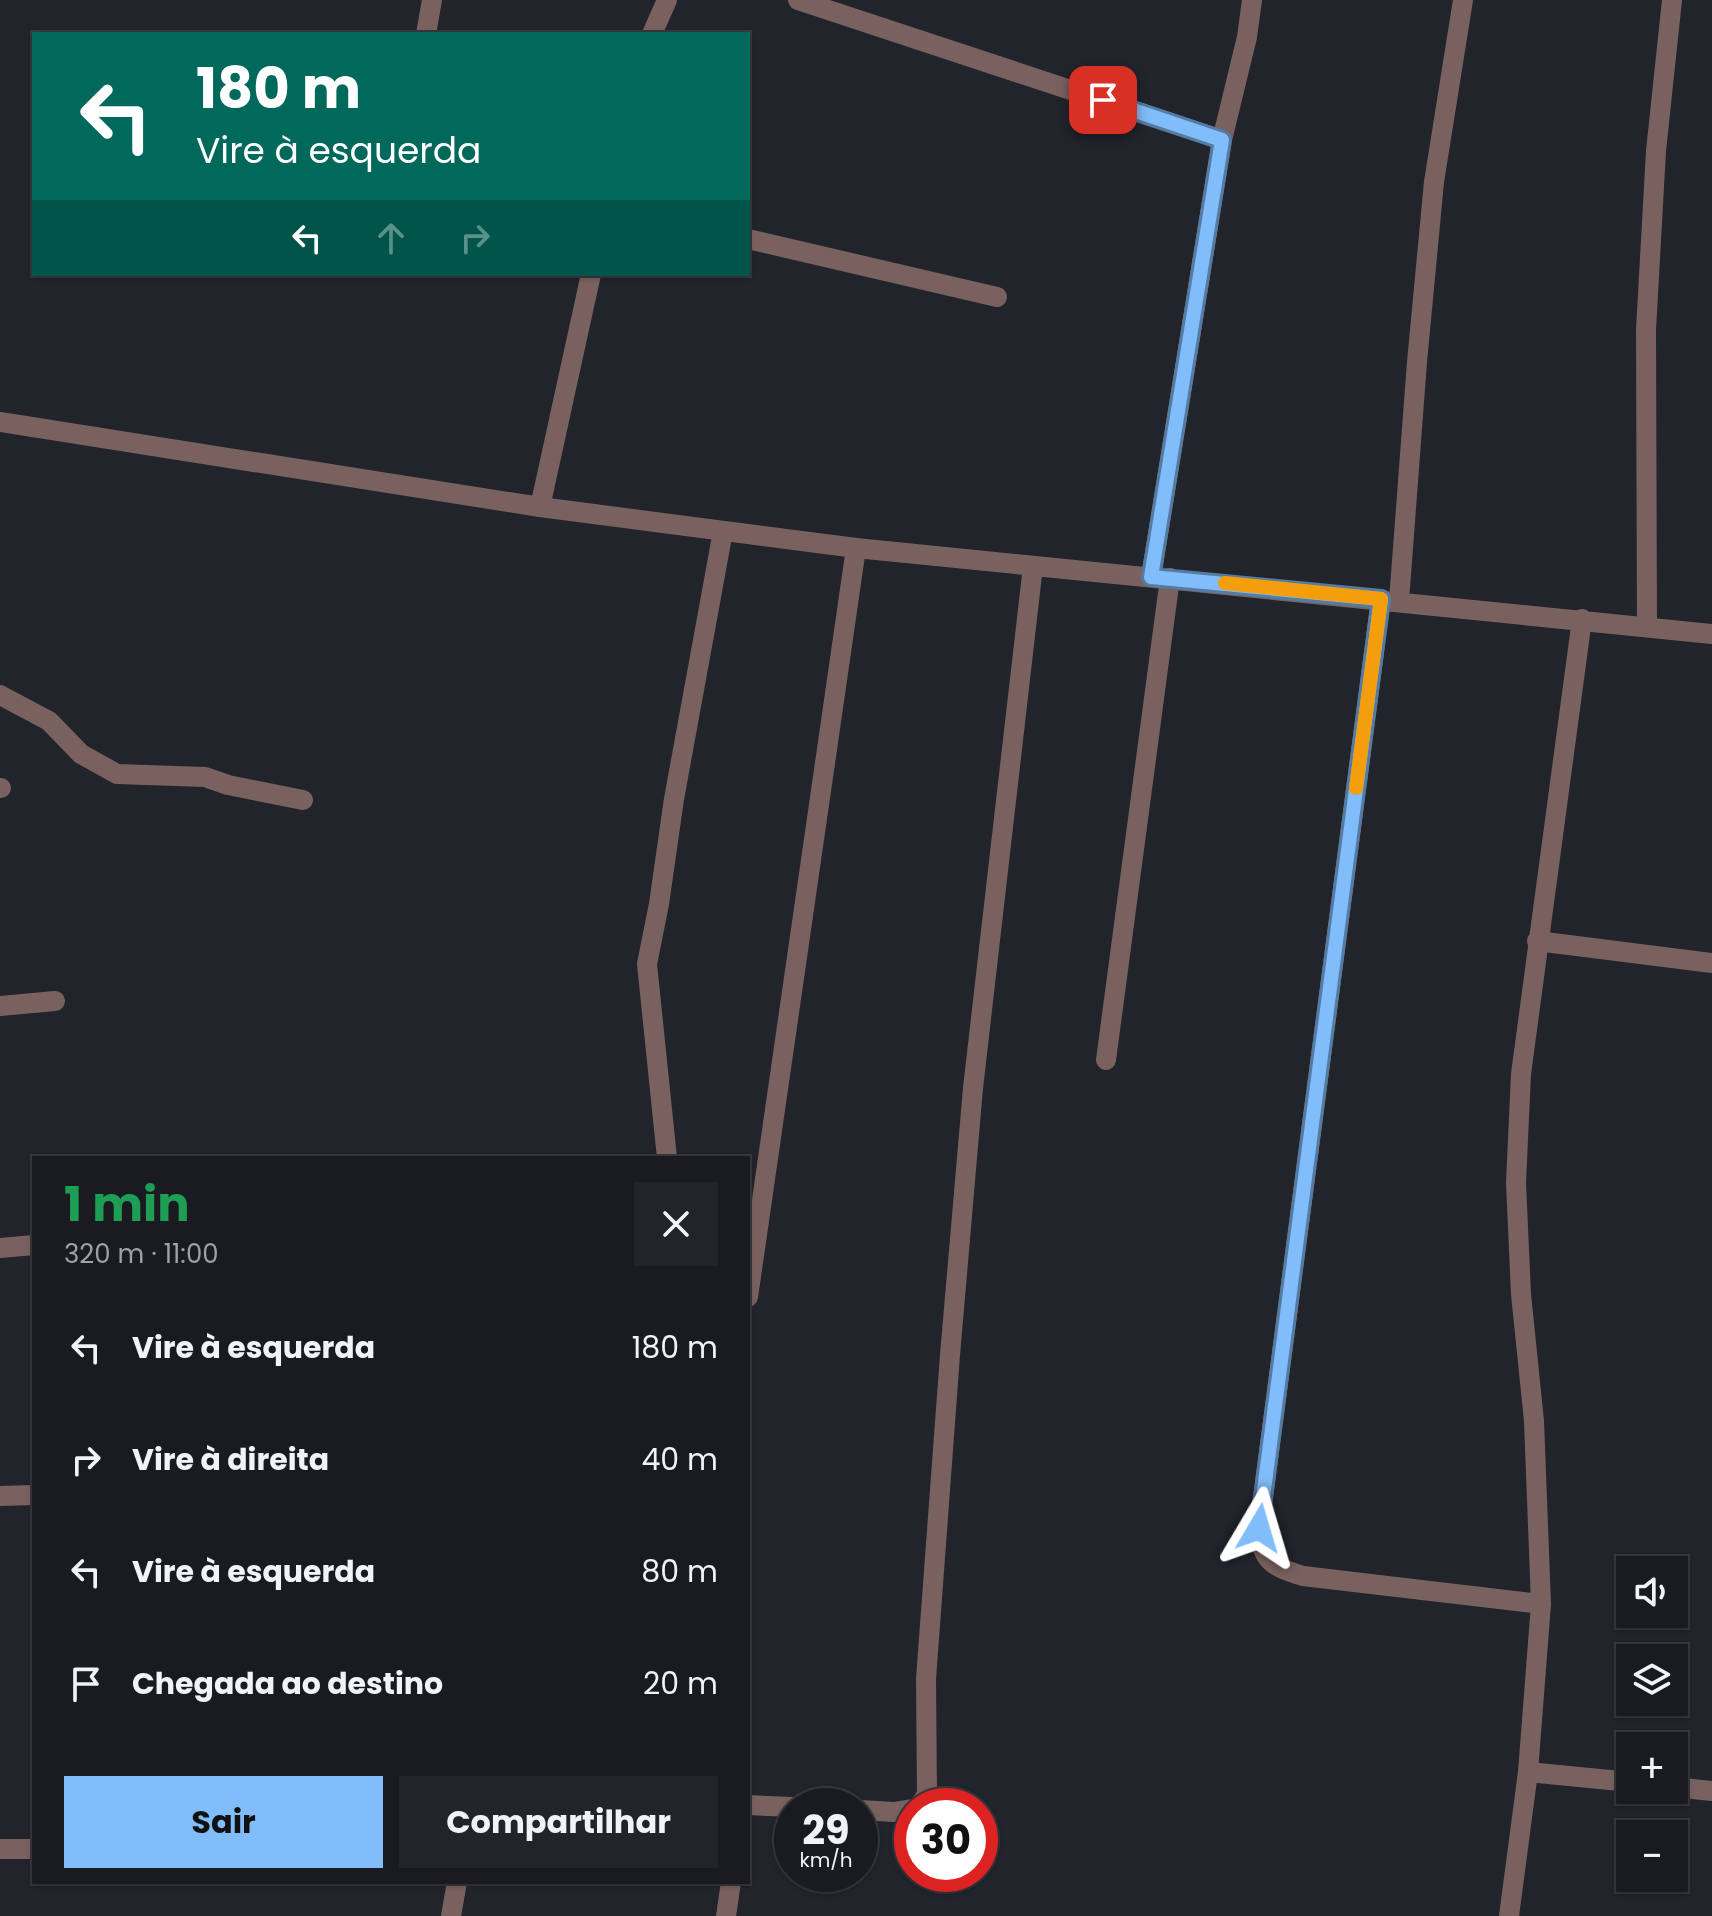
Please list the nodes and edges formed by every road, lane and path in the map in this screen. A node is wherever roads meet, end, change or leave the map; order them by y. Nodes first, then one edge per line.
1 (432, 0) edge
2 (667, 0) edge
3 (798, 0) edge
4 (1252, 0) edge
5 (1463, 0) edge
6 (1672, 0) edge
7 (426, 32) edge
8 (653, 32) edge
9 (1222, 140) junction
10 (750, 239) edge
11 (591, 276) edge
12 (997, 297) dead end
13 (0, 422) edge
14 (540, 507) junction
15 (723, 531) junction
16 (856, 548) junction
17 (1033, 566) junction
18 (1160, 577) junction
19 (1390, 600) junction
20 (1582, 619) junction
21 (1647, 627) junction
22 (1712, 634) edge
23 (0, 695) edge
24 (303, 800) dead end
25 (1537, 941) junction
26 (1712, 963) edge
27 (55, 1001) dead end
28 (0, 1006) edge
29 (1106, 1060) dead end
30 (667, 1156) edge
31 (32, 1245) edge
32 (0, 1248) edge
33 (750, 1283) edge
34 (32, 1495) edge
35 (0, 1496) edge
36 (1541, 1604) junction
37 (1528, 1772) junction
38 (1616, 1781) edge
39 (927, 1788) edge
40 (1688, 1788) edge
41 (1712, 1791) edge
42 (750, 1805) edge
43 (774, 1806) edge
44 (0, 1849) edge
45 (32, 1849) edge
46 (457, 1884) edge
47 (731, 1884) edge
48 (451, 1916) edge
49 (726, 1916) edge
50 (1509, 1916) edge

1 - 7 street
2 - 8 street
3 - 9 street
4 - 9 street
5 - 19 street
6 - 21 street
9 - 18 street
10 - 12 street
11 - 14 street
13 - 14 street
14 - 15 street
15 - 16 street
15 - 30 street
16 - 17 street
16 - 33 street
17 - 18 street
17 - 39 street
18 - 19 street
18 - 29 street
19 - 20 street
19 - 36 street
20 - 21 street
20 - 25 street
21 - 22 street
23 - 24 street
25 - 26 street
25 - 36 street
27 - 28 street
31 - 32 street
34 - 35 street
36 - 37 street
37 - 38 street
37 - 50 street
40 - 41 street
42 - 43 street
44 - 45 street
46 - 48 street
47 - 49 street

